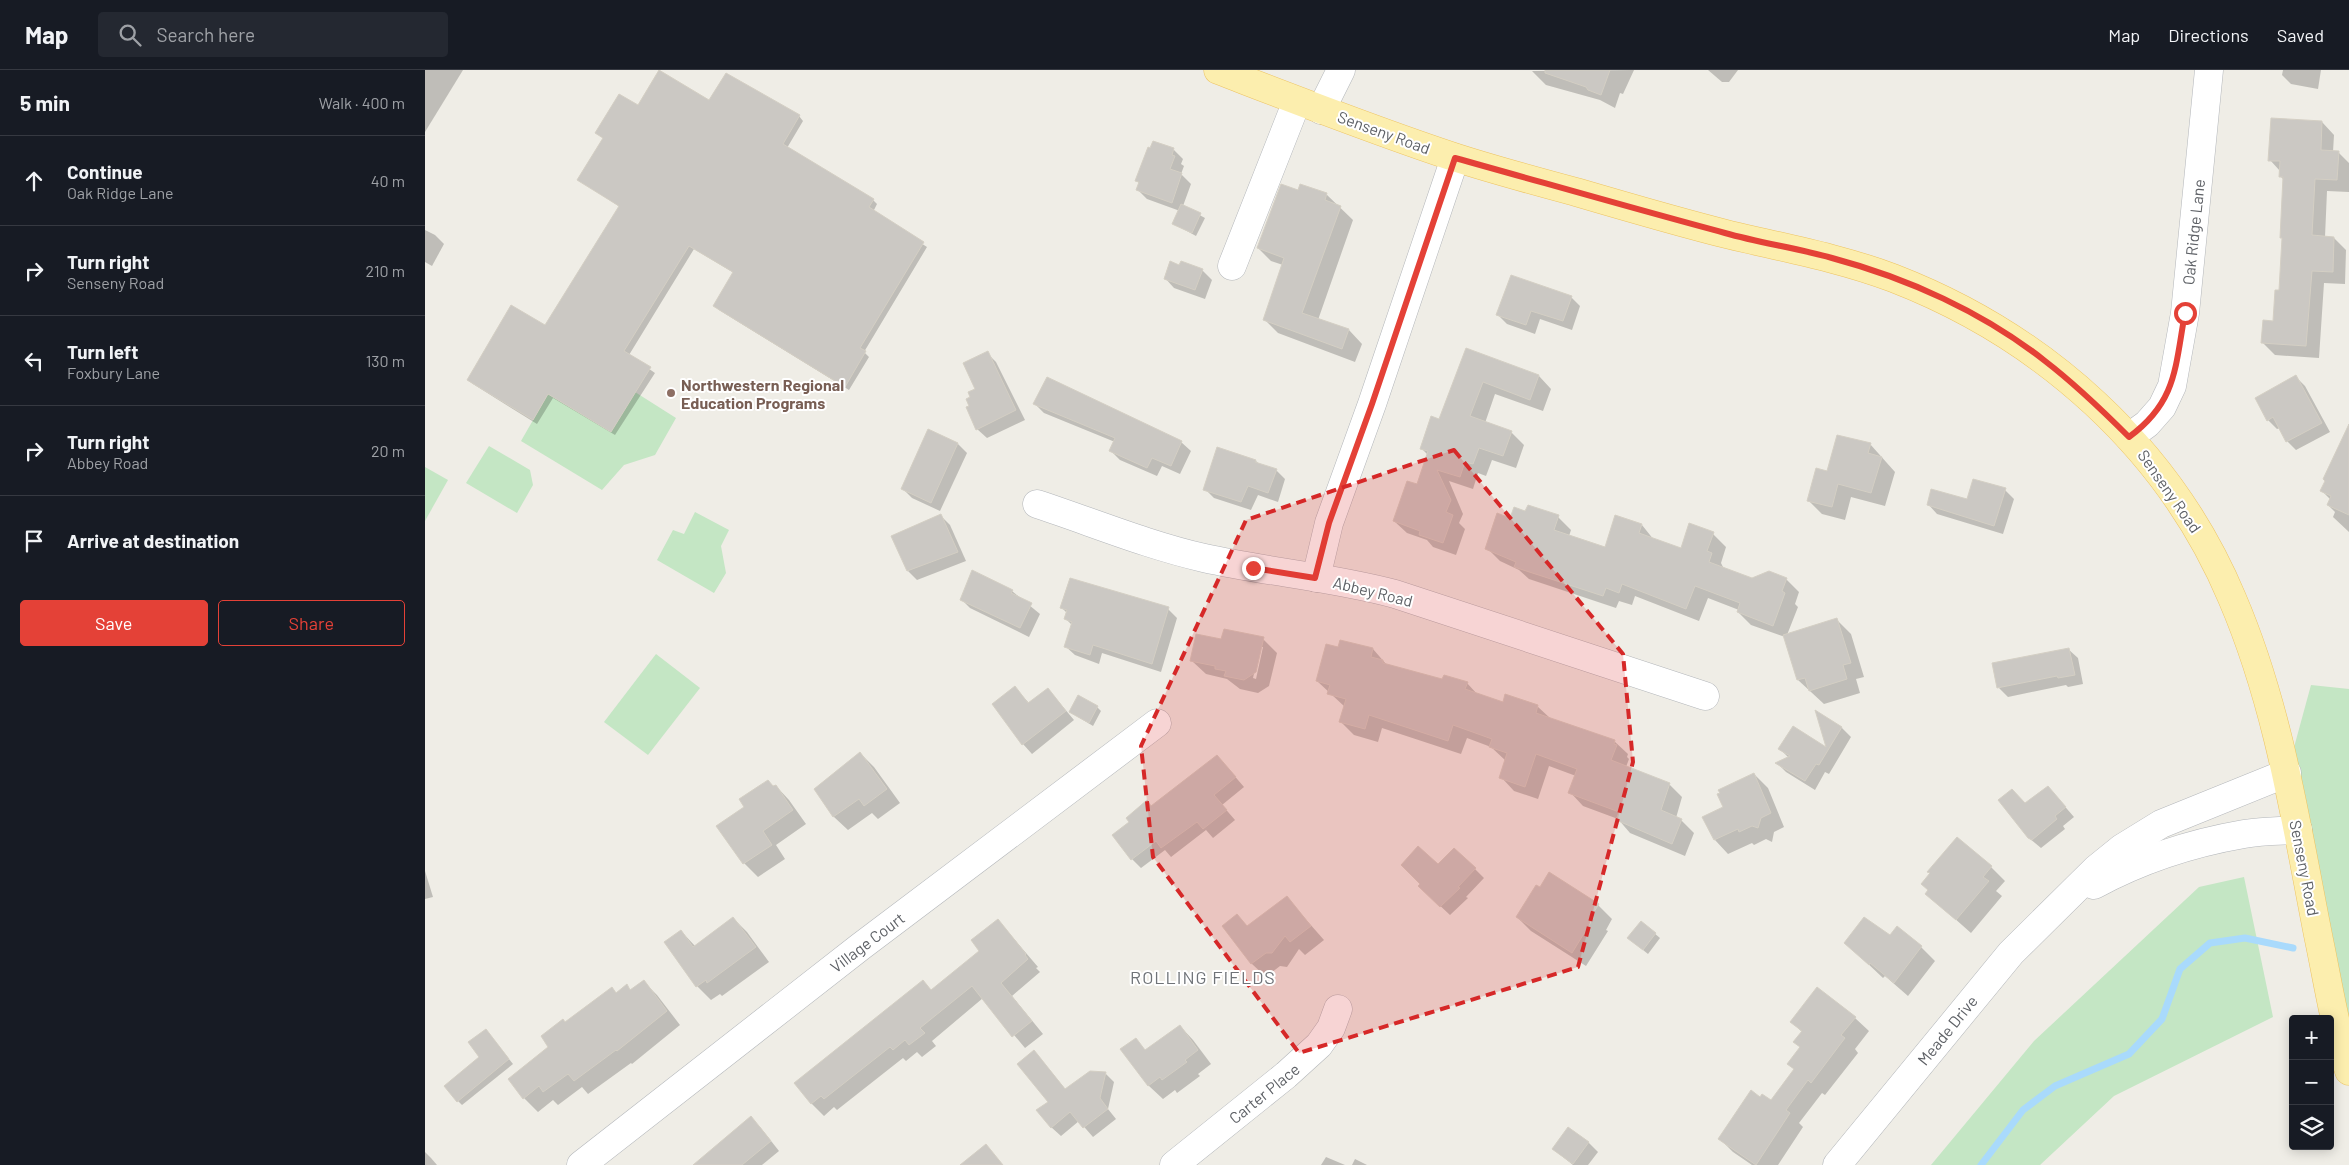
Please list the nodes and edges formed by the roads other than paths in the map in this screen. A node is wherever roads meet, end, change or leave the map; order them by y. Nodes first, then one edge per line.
1 (1217, 70) edge
2 (1341, 70) edge
3 (2209, 70) edge
4 (1309, 105) junction
5 (1455, 158) junction
6 (1232, 266) dead end
7 (2129, 437) junction
8 (1037, 504) dead end
9 (1315, 578) junction
10 (1705, 696) dead end
11 (1157, 724) dead end
12 (2287, 774) junction
13 (2298, 830) junction
14 (2064, 902) junction
15 (1339, 1009) dead end
16 (2349, 1071) edge
17 (581, 1165) edge
18 (1174, 1165) edge
19 (1837, 1165) edge

1 - 4 main road, Senseny Road
2 - 4 street
3 - 7 street, Oak Ridge Lane
4 - 5 main road, Senseny Road
4 - 6 street
5 - 7 main road, Senseny Road
5 - 9 street
7 - 12 main road, Senseny Road
8 - 9 street, Abbey Road
9 - 10 street, Abbey Road
11 - 17 street, Village Court
12 - 13 main road, Senseny Road
12 - 14 street, Meade Drive
13 - 14 street, Meade Drive
13 - 16 main road, Senseny Road
14 - 19 street, Meade Drive
15 - 18 street, Carter Place

